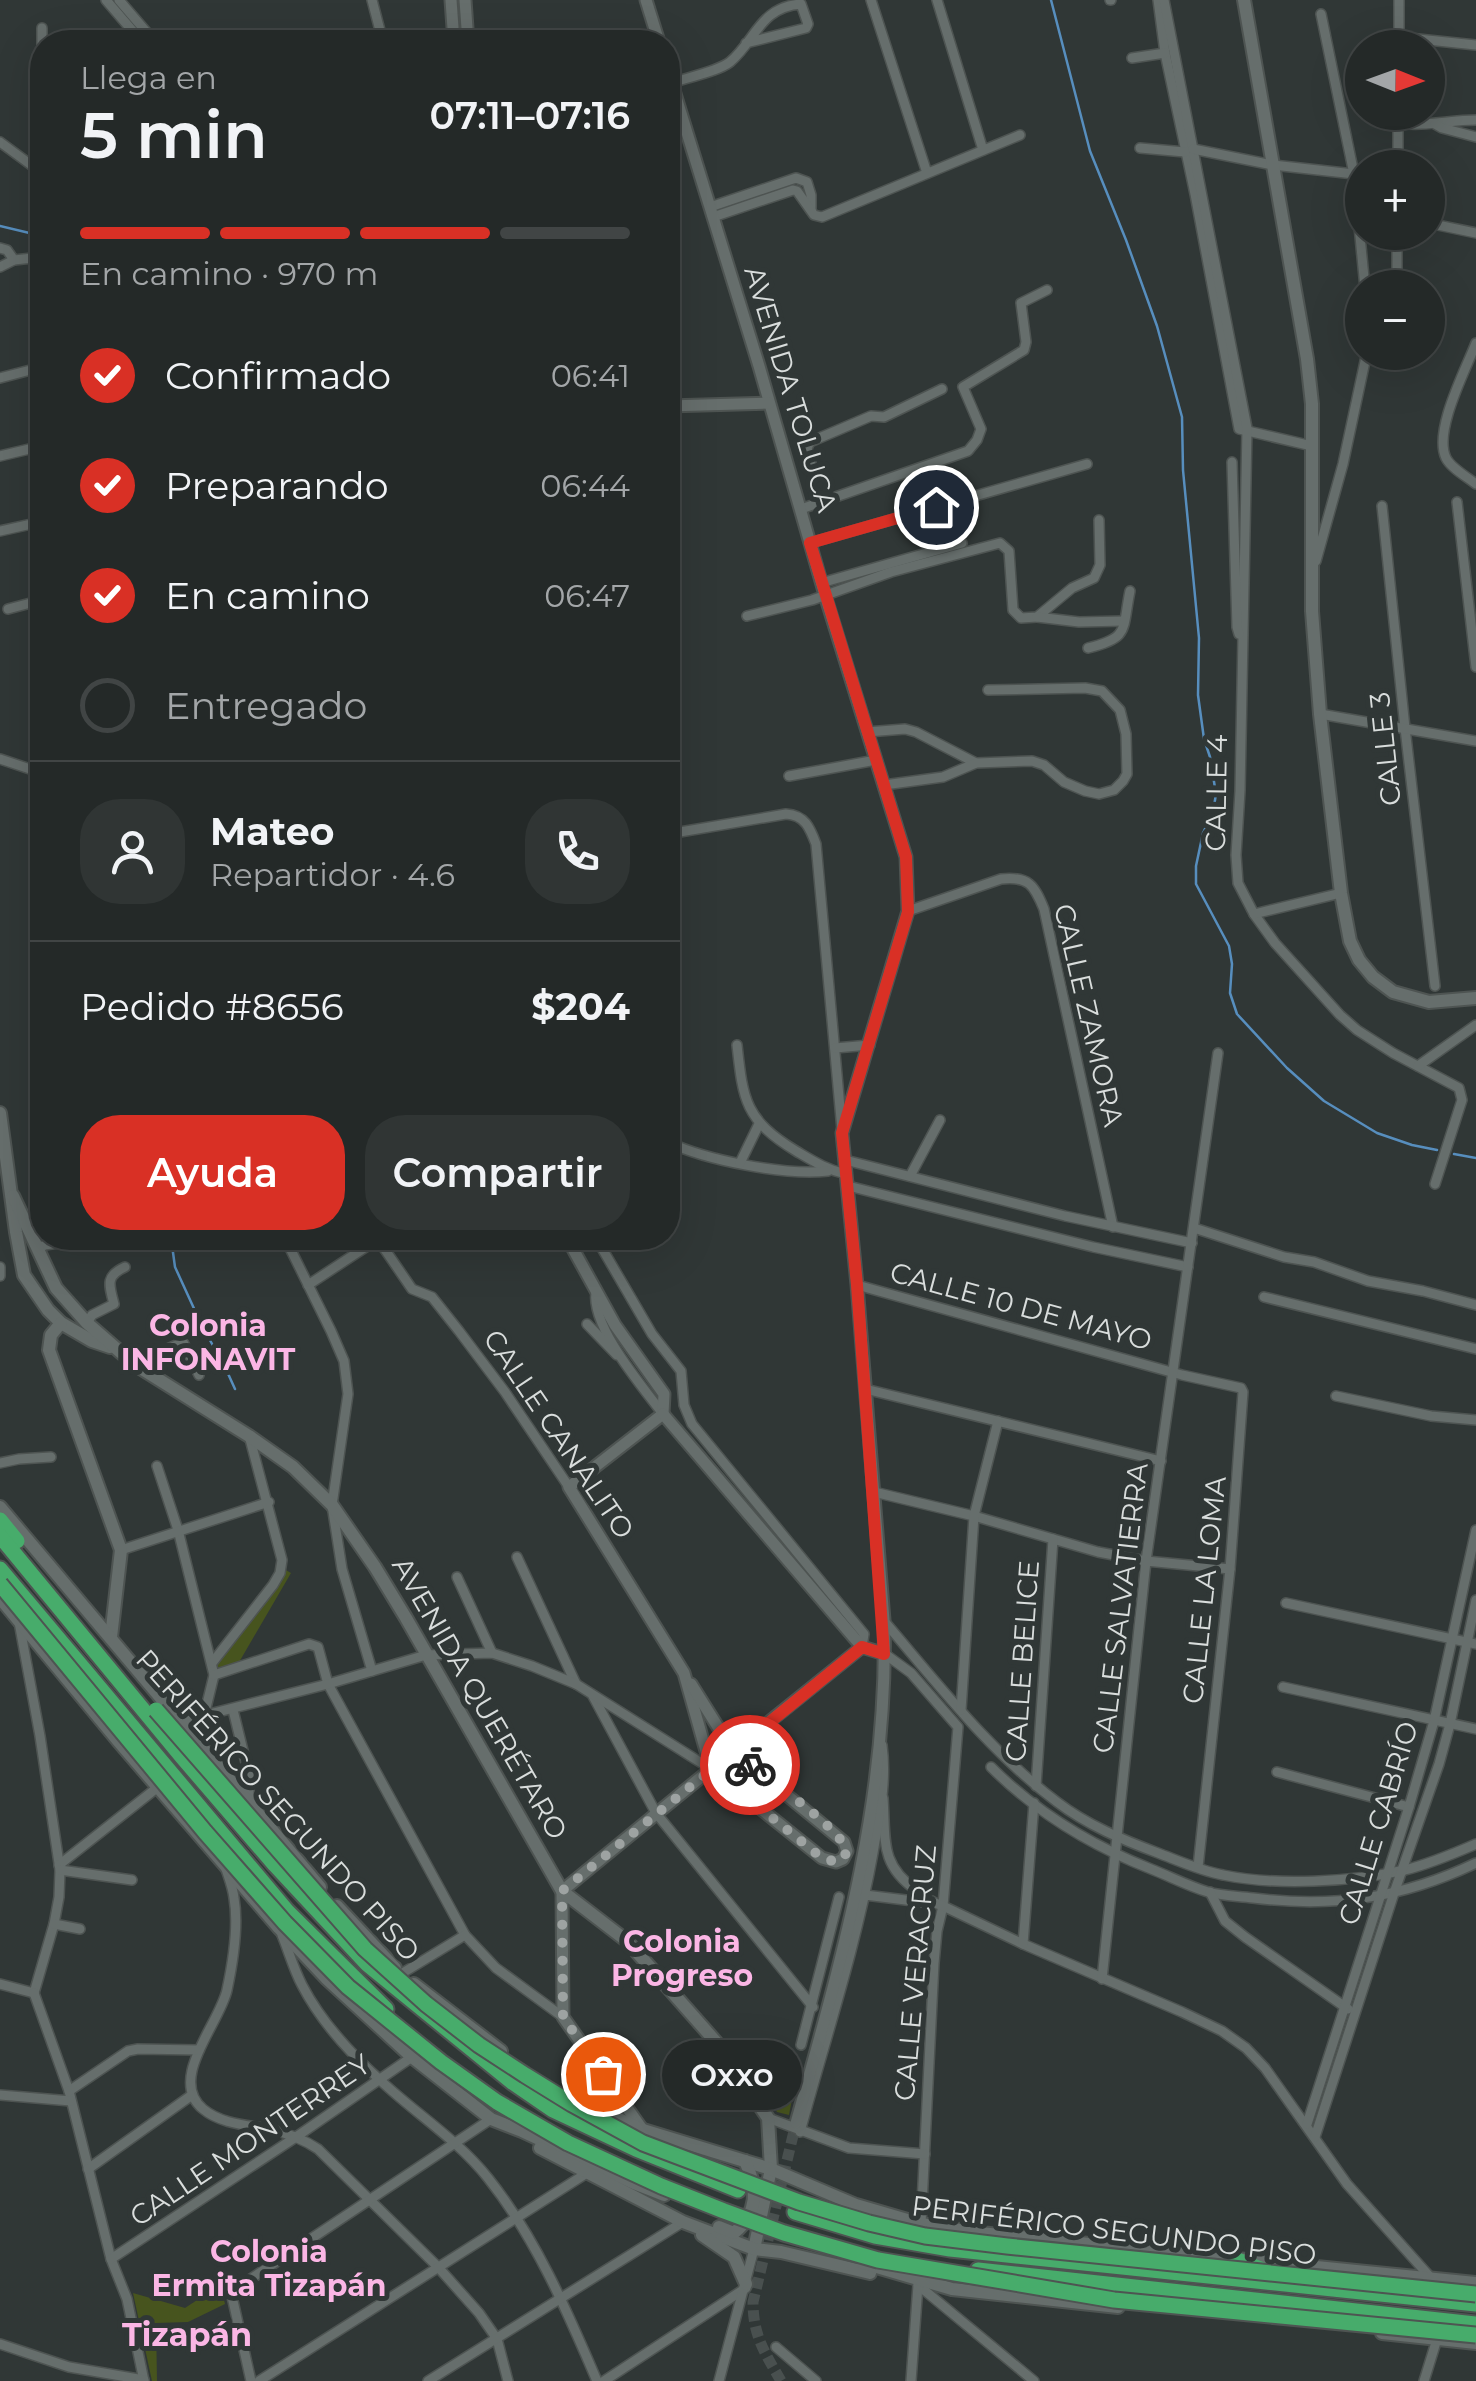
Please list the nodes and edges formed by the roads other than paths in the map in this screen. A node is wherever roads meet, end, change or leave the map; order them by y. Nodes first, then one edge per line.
1 (106, 0) edge
2 (119, 0) edge
3 (372, 0) edge
4 (451, 0) edge
5 (466, 0) edge
6 (646, 0) edge
7 (870, 0) edge
8 (937, 0) edge
9 (1161, 0) edge
10 (1244, 0) edge
11 (1399, 0) edge
12 (1322, 14) dead end
13 (131, 30) edge
14 (145, 30) edge
15 (380, 30) edge
16 (453, 30) edge
17 (467, 30) edge
18 (655, 30) edge
19 (1399, 30) edge
20 (746, 43) junction
21 (1445, 43) edge
22 (1476, 44) edge
23 (1165, 53) junction
24 (1132, 58) dead end
25 (680, 75) edge
26 (680, 112) edge
27 (1476, 120) edge
28 (1445, 121) edge
29 (1445, 129) edge
30 (1020, 135) dead end
31 (1476, 138) edge
32 (0, 142) edge
33 (1140, 148) dead end
34 (984, 150) junction
35 (1189, 150) junction
36 (1349, 150) edge
37 (30, 164) edge
38 (1273, 164) junction
39 (927, 173) junction
40 (1345, 173) edge
41 (711, 212) junction
42 (1445, 227) edge
43 (1476, 233) edge
44 (0, 248) edge
45 (30, 258) edge
46 (14, 260) junction
47 (0, 267) edge
48 (1047, 290) dead end
49 (1476, 342) edge
50 (30, 370) edge
51 (1363, 370) edge
52 (0, 378) edge
53 (942, 389) dead end
54 (769, 403) junction
55 (680, 406) edge
56 (1247, 432) junction
57 (1312, 446) junction
58 (30, 449) edge
59 (0, 456) edge
60 (1232, 462) dead end
61 (1087, 464) dead end
62 (814, 476) dead end
63 (1476, 484) edge
64 (1458, 502) dead end
65 (1382, 506) dead end
66 (800, 509) junction
67 (1099, 520) dead end
68 (30, 524) edge
69 (0, 531) edge
70 (810, 543) junction
71 (962, 543) dead end
72 (1310, 583) junction
73 (823, 589) junction
74 (1130, 591) dead end
75 (30, 603) edge
76 (8, 608) dead end
77 (747, 616) dead end
78 (1036, 618) junction
79 (1124, 622) junction
80 (1242, 639) junction
81 (1088, 648) dead end
82 (1476, 666) edge
83 (988, 690) dead end
84 (1320, 714) junction
85 (1405, 728) junction
86 (867, 732) junction
87 (1476, 741) edge
88 (0, 759) edge
89 (876, 760) junction
90 (976, 764) junction
91 (30, 769) edge
92 (789, 776) dead end
93 (884, 785) junction
94 (680, 832) edge
95 (1341, 893) junction
96 (908, 912) junction
97 (1254, 914) junction
98 (1435, 986) dead end
99 (1476, 998) edge
100 (1476, 1024) edge
101 (737, 1044) dead end
102 (870, 1044) junction
103 (835, 1048) junction
104 (1218, 1053) dead end
105 (1418, 1066) junction
106 (0, 1113) edge
107 (940, 1120) dead end
108 (759, 1124) junction
109 (842, 1133) junction
110 (680, 1148) edge
111 (740, 1163) junction
112 (828, 1171) junction
113 (846, 1173) junction
114 (910, 1176) junction
115 (1436, 1184) dead end
116 (12, 1196) junction
117 (1113, 1227) junction
118 (1194, 1228) junction
119 (30, 1234) edge
120 (1192, 1242) junction
121 (291, 1250) edge
122 (360, 1250) edge
123 (386, 1250) edge
124 (573, 1250) edge
125 (603, 1250) edge
126 (38, 1251) joint
127 (124, 1266) dead end
128 (0, 1267) edge
129 (1188, 1267) junction
130 (24, 1275) junction
131 (0, 1276) edge
132 (308, 1284) junction
133 (857, 1285) junction
134 (596, 1292) junction
135 (1264, 1297) dead end
136 (1476, 1305) edge
137 (61, 1323) junction
138 (87, 1323) junction
139 (586, 1324) dead end
140 (117, 1349) junction
141 (1476, 1349) edge
142 (134, 1364) junction
143 (626, 1364) junction
144 (1172, 1372) junction
145 (199, 1375) dead end
146 (865, 1389) junction
147 (1336, 1396) dead end
148 (663, 1414) junction
149 (1476, 1420) edge
150 (998, 1421) junction
151 (250, 1436) junction
152 (51, 1458) dead end
153 (1161, 1461) junction
154 (0, 1463) edge
155 (157, 1466) dead end
156 (569, 1488) junction
157 (874, 1492) junction
158 (269, 1502) junction
159 (332, 1505) junction
160 (0, 1507) edge
161 (974, 1516) junction
162 (0, 1520) edge
163 (178, 1530) junction
164 (1476, 1530) edge
165 (0, 1536) edge
166 (1053, 1539) junction
167 (121, 1550) junction
168 (1474, 1554) edge
169 (516, 1558) dead end
170 (1146, 1561) junction
171 (0, 1569) edge
172 (1230, 1569) junction
173 (457, 1577) dead end
174 (0, 1584) edge
175 (0, 1598) edge
176 (1476, 1600) edge
177 (1286, 1603) dead end
178 (19, 1620) junction
179 (884, 1620) junction
180 (112, 1638) junction
181 (1453, 1639) junction
182 (1472, 1643) edge
183 (862, 1647) junction
184 (492, 1653) junction
185 (426, 1654) junction
186 (884, 1654) junction
187 (212, 1663) junction
188 (372, 1671) junction
189 (684, 1673) junction
190 (214, 1675) junction
191 (328, 1684) junction
192 (576, 1684) junction
193 (1284, 1687) dead end
194 (592, 1694) junction
195 (233, 1710) junction
196 (961, 1710) junction
197 (204, 1716) junction
198 (1434, 1721) junction
199 (182, 1722) junction
200 (1450, 1724) junction
201 (1476, 1729) edge
202 (881, 1733) junction
203 (733, 1752) junction
204 (182, 1757) junction
205 (991, 1766) dead end
206 (712, 1769) junction
207 (223, 1771) junction
208 (1277, 1772) dead end
209 (1036, 1786) junction
210 (158, 1788) junction
211 (882, 1798) junction
212 (249, 1802) junction
213 (1034, 1804) junction
214 (1409, 1808) junction
215 (656, 1812) junction
216 (1116, 1838) junction
217 (1476, 1844) edge
218 (1114, 1854) junction
219 (1476, 1863) edge
220 (59, 1867) junction
221 (1198, 1867) junction
222 (226, 1868) junction
223 (1402, 1871) junction
224 (1387, 1873) junction
225 (132, 1880) dead end
226 (562, 1891) junction
227 (1210, 1892) junction
228 (1394, 1893) junction
229 (865, 1895) junction
230 (1379, 1896) junction
231 (839, 1897) dead end
232 (938, 1905) junction
233 (54, 1924) junction
234 (279, 1928) junction
235 (80, 1930) dead end
236 (466, 1935) junction
237 (1023, 1944) junction
238 (401, 1974) junction
239 (1102, 1979) junction
240 (0, 1984) edge
241 (34, 1993) junction
242 (812, 2007) junction
243 (1344, 2007) junction
244 (1354, 2014) junction
245 (563, 2017) junction
246 (716, 2042) junction
247 (801, 2045) dead end
248 (199, 2050) junction
249 (412, 2057) junction
250 (769, 2059) dead end
251 (380, 2081) junction
252 (0, 2095) edge
253 (70, 2096) junction
254 (192, 2096) junction
255 (768, 2118) junction
256 (490, 2119) junction
257 (1307, 2124) junction
258 (798, 2127) junction
259 (643, 2130) junction
260 (296, 2137) junction
261 (1315, 2137) junction
262 (456, 2142) junction
263 (924, 2154) junction
264 (745, 2161) junction
265 (88, 2169) junction
266 (771, 2169) junction
267 (587, 2173) junction
268 (369, 2199) junction
269 (664, 2212) junction
270 (736, 2215) junction
271 (516, 2218) junction
272 (684, 2222) junction
273 (921, 2224) junction
274 (790, 2236) junction
275 (754, 2248) junction
276 (111, 2259) junction
277 (1234, 2259) junction
278 (438, 2267) junction
279 (1432, 2279) junction
280 (1476, 2283) edge
281 (918, 2285) junction
282 (746, 2286) junction
283 (1304, 2286) junction
284 (952, 2289) junction
285 (1476, 2294) edge
286 (562, 2298) junction
287 (1476, 2304) edge
288 (1370, 2313) junction
289 (1476, 2324) edge
290 (1298, 2325) junction
291 (498, 2339) junction
292 (1437, 2339) junction
293 (1476, 2339) edge
294 (0, 2344) edge
295 (776, 2347) dead end
296 (144, 2380) edge
297 (251, 2381) edge
298 (259, 2381) edge
299 (428, 2381) edge
300 (508, 2381) edge
301 (596, 2381) edge
302 (604, 2381) edge
303 (719, 2381) edge
304 (816, 2381) edge
305 (911, 2381) edge
306 (1034, 2381) edge
307 (1424, 2381) edge

1 - 13 street
2 - 14 street
3 - 15 street
4 - 16 street
5 - 17 street
6 - 18 street
7 - 39 street
8 - 34 street
9 - 23 street, CALLE 4
9 - 35 street, CALLE 4
10 - 38 main road
11 - 19 street
12 - 36 street
20 - 20 street
20 - 25 street
21 - 22 street
23 - 24 street
23 - 35 street, CALLE 4
26 - 41 street, AVENIDA TOLUCA
27 - 28 street
29 - 31 street
30 - 34 street
32 - 37 street
33 - 35 street
34 - 39 street
35 - 38 street
35 - 56 street, CALLE 4
38 - 40 street
38 - 57 main road
39 - 41 street
41 - 54 street, AVENIDA TOLUCA
42 - 43 street
44 - 46 street
45 - 46 street
46 - 47 street
48 - 66 street
49 - 63 street
50 - 52 street
51 - 72 street
53 - 62 street
54 - 55 street
54 - 66 street, AVENIDA TOLUCA
56 - 57 street
56 - 80 street, CALLE 4
57 - 72 main road
58 - 59 street
60 - 80 street
61 - 70 street
64 - 82 street
65 - 85 street, CALLE 3
66 - 70 street, AVENIDA TOLUCA
67 - 78 street
68 - 69 street
70 - 73 street, AVENIDA TOLUCA
71 - 73 street
72 - 84 main road
73 - 77 street
73 - 78 street
73 - 86 street, AVENIDA TOLUCA
74 - 79 street
75 - 76 street
78 - 79 street
79 - 81 street
80 - 97 street, CALLE 4
83 - 90 street
84 - 85 street
84 - 95 main road
85 - 87 street
85 - 98 street, CALLE 3
86 - 89 street, AVENIDA TOLUCA
86 - 90 street
88 - 91 street
89 - 92 street
89 - 93 street, AVENIDA TOLUCA
90 - 93 street
93 - 96 street, AVENIDA TOLUCA
94 - 103 street
95 - 97 street
95 - 99 main road
96 - 102 street, AVENIDA TOLUCA
96 - 117 street, CALLE ZAMORA
97 - 105 street, CALLE 4
100 - 105 street
101 - 108 street
102 - 103 street
102 - 109 street, AVENIDA TOLUCA
103 - 109 street
104 - 118 street, CALLE SALVATIERRA
105 - 115 street, CALLE 4
106 - 116 main road
107 - 114 street
108 - 111 street
108 - 112 street
109 - 113 street, AVENIDA TOLUCA
110 - 111 street
111 - 112 street
112 - 113 street
113 - 114 street
113 - 129 street
113 - 133 street, AVENIDA TOLUCA
114 - 117 street
116 - 119 main road, AVENIDA QUERÉTARO
116 - 130 main road, AVENIDA QUERÉTARO
117 - 120 street
118 - 120 street, CALLE SALVATIERRA
118 - 136 street
120 - 129 street, CALLE SALVATIERRA
121 - 132 street
122 - 132 street
123 - 156 street, CALLE CANALITO
124 - 134 street
125 - 183 street
126 - 130 main road
126 - 138 main road, AVENIDA QUERÉTARO
127 - 138 street
128 - 131 street
129 - 144 street, CALLE SALVATIERRA
130 - 137 main road, AVENIDA QUERÉTARO
132 - 159 street
133 - 144 street, CALLE 10 DE MAYO
133 - 146 street, AVENIDA TOLUCA
134 - 143 street
134 - 148 street
135 - 141 street
137 - 140 main road, AVENIDA QUERÉTARO
137 - 167 main road
138 - 140 main road, AVENIDA QUERÉTARO
139 - 143 street
140 - 142 main road, AVENIDA QUERÉTARO
142 - 145 street
142 - 151 main road, AVENIDA QUERÉTARO
143 - 148 street
144 - 153 street, CALLE SALVATIERRA
144 - 172 street, CALLE LA LOMA
146 - 150 street
146 - 157 street, AVENIDA TOLUCA
147 - 149 street
148 - 156 street
148 - 183 street
150 - 153 street
150 - 161 street
151 - 158 street
151 - 159 main road, AVENIDA QUERÉTARO
152 - 154 street
153 - 170 street, CALLE SALVATIERRA
155 - 163 street
156 - 189 street, CALLE CANALITO
157 - 161 street
157 - 179 street, AVENIDA TOLUCA
158 - 163 street
158 - 187 street
159 - 185 main road, AVENIDA QUERÉTARO
159 - 188 street
160 - 180 main road
161 - 166 street
161 - 196 street
162 - 285 highway, PERIFÉRICO SEGUNDO PISO, bridge
163 - 167 street
163 - 187 street
164 - 168 street, CALLE CABRÍO
165 - 204 highway
166 - 170 street
166 - 209 street, CALLE BELICE
167 - 180 main road
168 - 181 street, CALLE CABRÍO
169 - 192 street
170 - 172 street
170 - 216 street, CALLE SALVATIERRA
171 - 270 highway
172 - 221 street, CALLE LA LOMA
173 - 184 street
174 - 293 highway, bridge
175 - 178 main road
176 - 182 street, CALLE CABRÍO
177 - 181 street
178 - 210 main road
178 - 220 street
179 - 186 street, AVENIDA TOLUCA
179 - 196 street
180 - 199 main road
181 - 182 street
181 - 198 street, CALLE CABRÍO
182 - 200 street, CALLE CABRÍO
183 - 186 street
183 - 203 street
184 - 185 street
184 - 192 street
185 - 188 street
185 - 226 main road, AVENIDA QUERÉTARO
186 - 202 street, AVENIDA TOLUCA
186 - 232 street, CALLE VERACRUZ
187 - 190 street
188 - 191 street
189 - 203 street, CALLE CANALITO
189 - 206 street, CALLE CANALITO
190 - 191 street
190 - 197 street
191 - 195 street
191 - 236 street
192 - 194 street
193 - 198 street
194 - 206 street
194 - 215 street
195 - 197 street
195 - 212 street
196 - 209 street
197 - 199 street
198 - 200 street
198 - 214 street, CALLE CABRÍO
199 - 207 main road
200 - 201 street
200 - 223 street, CALLE CABRÍO
202 - 211 street, AVENIDA TOLUCA
202 - 258 street
203 - 206 street, CALLE CANALITO
204 - 207 highway
204 - 283 highway
205 - 213 street
206 - 215 street
207 - 212 main road
208 - 214 street
209 - 216 street
210 - 220 street
210 - 222 main road
211 - 229 street, AVENIDA TOLUCA
211 - 232 street
212 - 238 main road
213 - 218 street
213 - 237 street, CALLE BELICE
214 - 224 street, CALLE CABRÍO
215 - 226 street
215 - 242 street
216 - 218 street, CALLE SALVATIERRA
216 - 221 street
217 - 223 street
218 - 227 street
218 - 239 street, CALLE SALVATIERRA
219 - 228 street
220 - 225 street
220 - 233 street
221 - 224 street
222 - 234 main road
222 - 248 street
223 - 224 street
223 - 228 street, CALLE CABRÍO
224 - 230 street, CALLE CABRÍO
226 - 245 street
226 - 246 main road, AVENIDA QUERÉTARO
227 - 230 street
227 - 243 street
228 - 230 street
228 - 244 street, CALLE CABRÍO
229 - 232 street
229 - 258 street, AVENIDA TOLUCA
230 - 243 street, CALLE CABRÍO
231 - 242 street
232 - 237 street
232 - 263 street, CALLE VERACRUZ
233 - 235 street
233 - 241 street
234 - 249 main road
234 - 251 street
236 - 238 street
236 - 245 street
237 - 239 street
238 - 259 main road
239 - 257 street
240 - 241 street
241 - 253 street
242 - 247 street
243 - 244 street
243 - 257 street, CALLE CABRÍO
244 - 261 street, CALLE CABRÍO
245 - 259 street
246 - 250 street
246 - 255 main road, AVENIDA QUERÉTARO
248 - 253 street
248 - 254 street
249 - 251 street, CALLE MONTERREY
249 - 256 main road
251 - 260 street, CALLE MONTERREY
251 - 262 street
252 - 253 street
253 - 265 street
254 - 260 street
254 - 265 street
255 - 258 street
255 - 266 main road
256 - 262 street
256 - 267 main road
256 - 270 main road
257 - 261 street
258 - 263 street
259 - 264 main road
260 - 268 street
260 - 276 street, CALLE MONTERREY
261 - 279 street
262 - 268 street
262 - 271 street
263 - 273 street, CALLE VERACRUZ
264 - 266 main road
264 - 269 main road
265 - 276 street
266 - 273 main road
266 - 275 main road
267 - 269 main road
267 - 271 street
268 - 278 street
268 - 297 street
269 - 272 main road
270 - 274 highway, bridge
271 - 278 street
271 - 286 street
272 - 275 main road
272 - 282 main road
272 - 286 street
273 - 277 main road
274 - 284 main road
274 - 288 highway
275 - 281 main road
275 - 282 street
276 - 296 street
277 - 279 main road
277 - 283 highway
278 - 291 street
278 - 298 street
279 - 280 main road
281 - 284 main road
281 - 305 street
281 - 306 street
282 - 302 street
282 - 303 street
283 - 287 highway
284 - 290 main road
286 - 291 street
286 - 301 street
288 - 289 highway
288 - 290 highway
290 - 292 main road
291 - 299 street
291 - 300 street
292 - 293 main road
292 - 307 street
294 - 296 street
295 - 304 street

